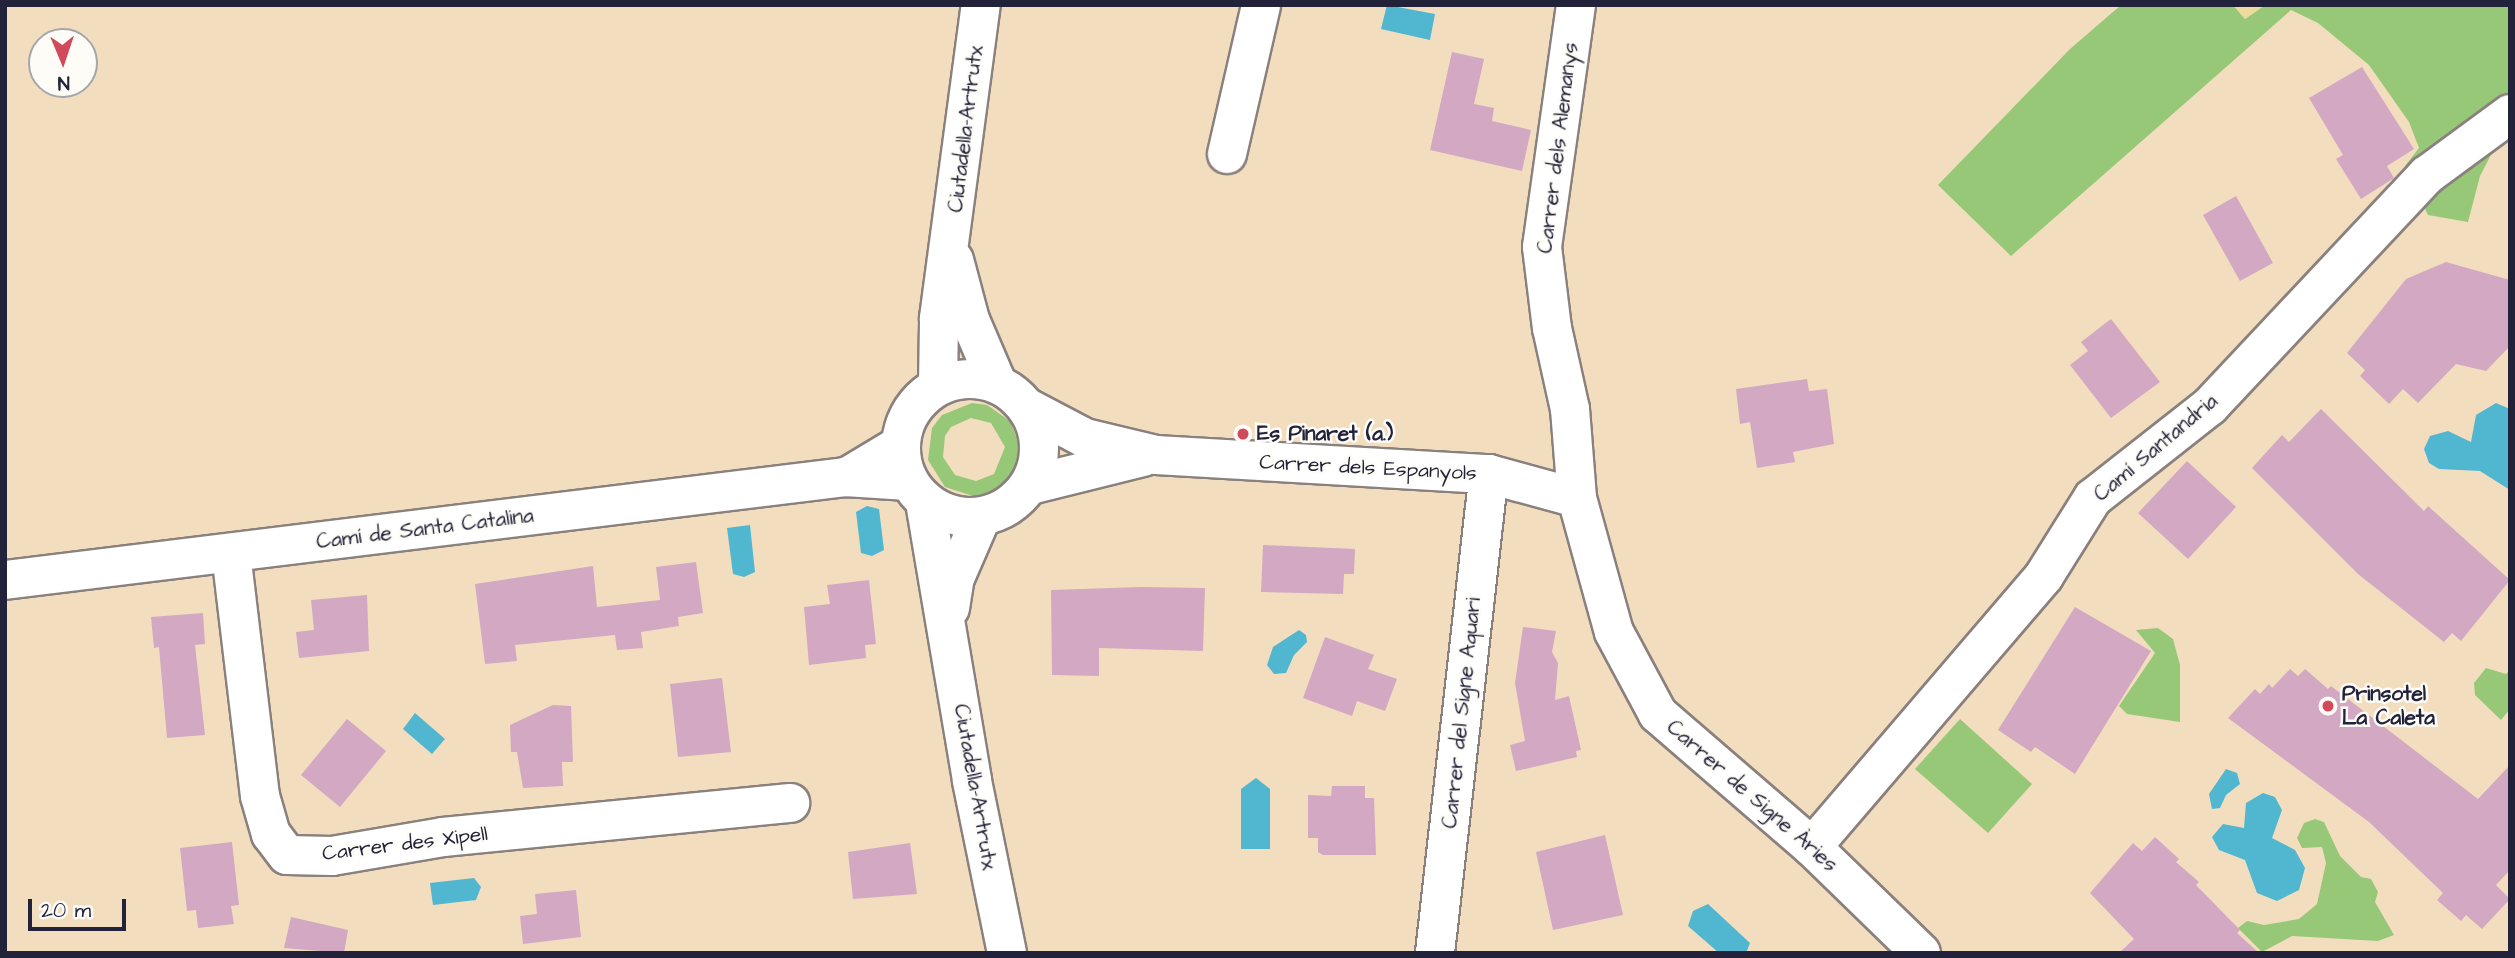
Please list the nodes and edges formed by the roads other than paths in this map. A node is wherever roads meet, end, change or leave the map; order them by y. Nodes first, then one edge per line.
1 (981, 5) edge
2 (1261, 5) edge
3 (1576, 5) edge
4 (2510, 114) edge
5 (1227, 154) dead end
6 (951, 252) junction
7 (998, 383) junction
8 (938, 385) junction
9 (1028, 408) junction
10 (900, 445) junction
11 (1156, 455) junction
12 (1489, 474) junction
13 (845, 478) junction
14 (1030, 485) junction
15 (916, 491) junction
16 (1577, 498) junction
17 (981, 518) junction
18 (231, 553) junction
19 (5, 580) edge
20 (947, 621) junction
21 (790, 803) dead end
22 (1812, 847) junction
23 (1007, 953) edge
24 (1435, 953) edge
25 (1921, 953) edge

1 - 6 street, Ciutadella-Artrutx
2 - 5 street
3 - 16 street, Carrer dels Alemanys
4 - 22 street, Camí Santandria
6 - 7 street
6 - 8 street, Ciutadella-Artrutx
7 - 8 street
7 - 9 street
8 - 10 street
9 - 11 street, Carrer dels Espanyols
9 - 14 street
10 - 13 street, Camí de Santa Catalina
10 - 15 street
11 - 12 street, Carrer dels Espanyols
11 - 14 street, Carrer dels Espanyols
12 - 16 street, Carrer dels Espanyols
12 - 24 street, Carrer del Signe Aquari
13 - 15 street, Camí de Santa Catalina
13 - 18 street, Camí de Santa Catalina
14 - 17 street
15 - 17 street
15 - 20 street, Ciutadella-Artrutx
16 - 22 street, Carrer de Signe Àries
17 - 20 street
18 - 19 street, Camí de Santa Catalina
18 - 21 street, Carrer des Xipell
20 - 23 street, Ciutadella-Artrutx
22 - 25 street, Carrer de Signe Àries

